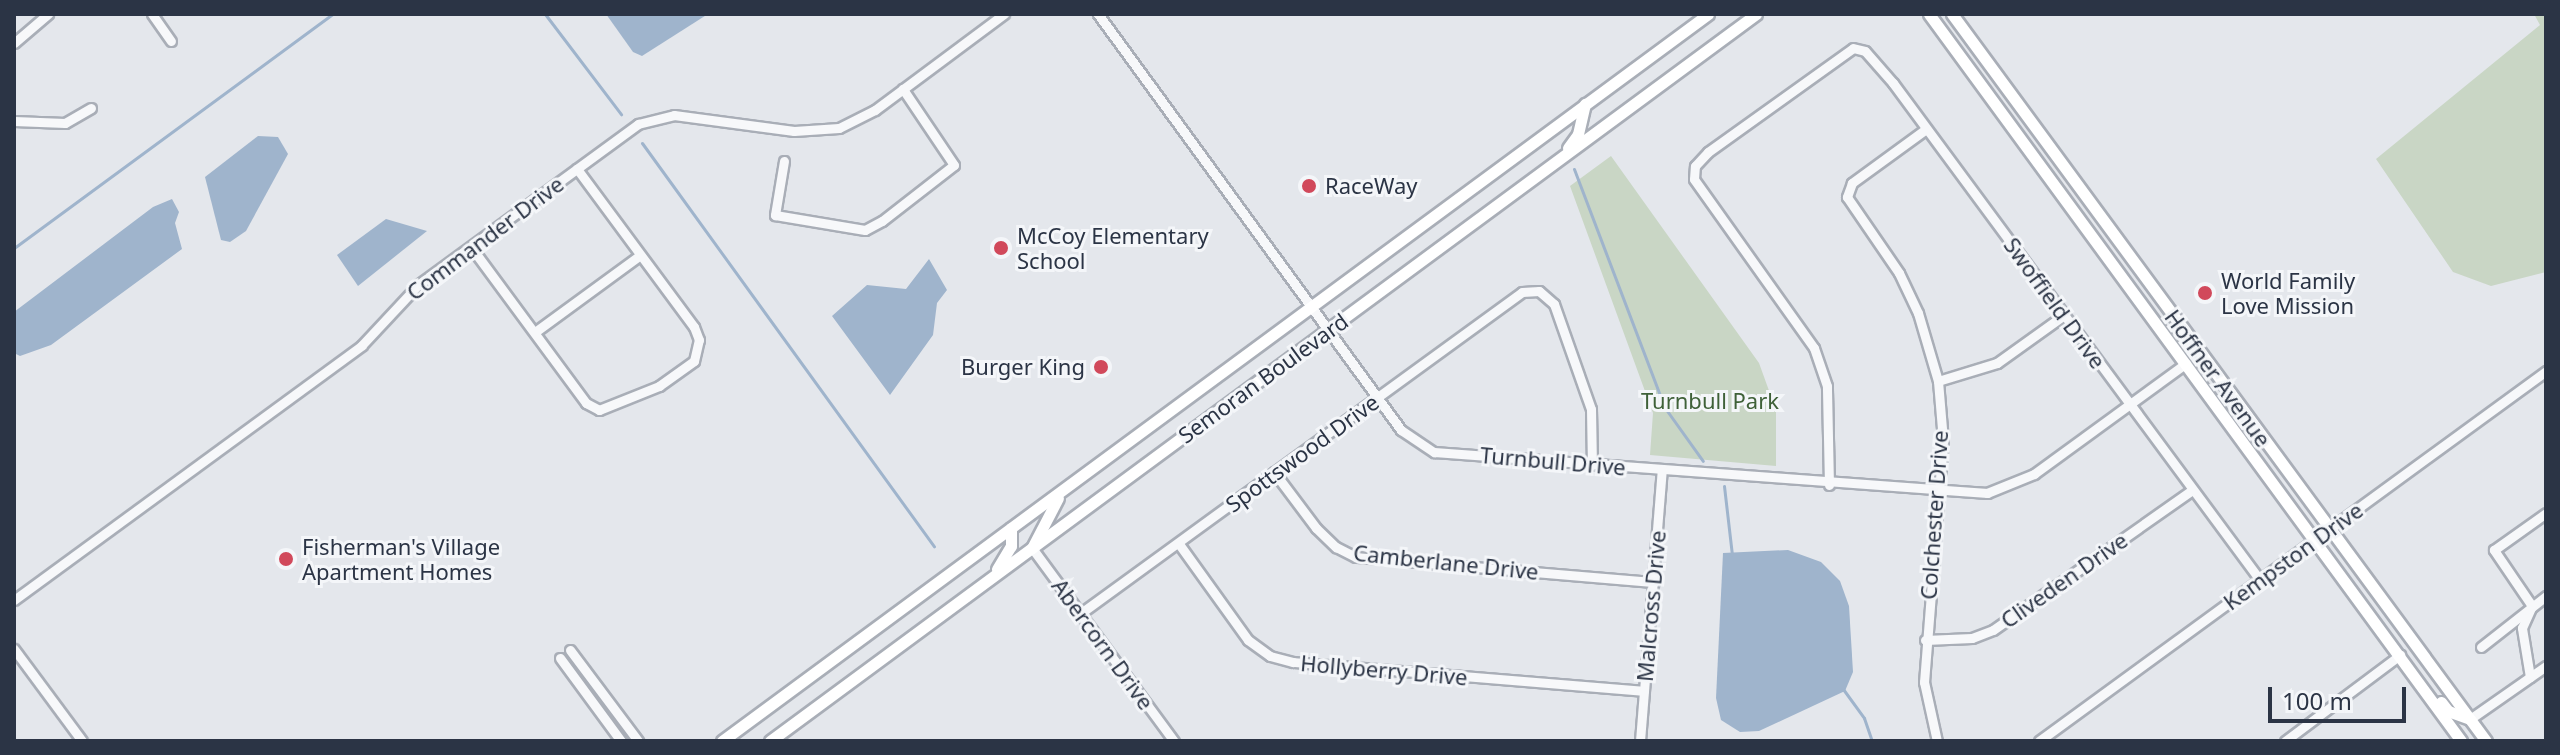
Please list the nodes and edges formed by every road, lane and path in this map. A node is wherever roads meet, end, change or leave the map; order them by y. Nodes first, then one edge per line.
1 (48, 14) edge
2 (152, 14) edge
3 (1004, 14) edge
4 (1098, 14) edge
5 (1708, 14) edge
6 (1756, 14) edge
7 (1929, 14) edge
8 (1952, 14) edge
9 (171, 41) dead end
10 (14, 43) edge
11 (903, 89) junction
12 (1585, 104) junction
13 (91, 108) dead end
14 (14, 121) edge
15 (1926, 129) junction
16 (1560, 158) junction
17 (784, 161) dead end
18 (577, 169) junction
19 (471, 247) junction
20 (639, 256) junction
21 (2125, 279) junction
22 (1312, 306) junction
23 (2064, 315) junction
24 (1329, 329) junction
25 (535, 332) junction
26 (2186, 363) junction
27 (2213, 370) junction
28 (2546, 371) edge
29 (1938, 381) junction
30 (1377, 398) junction
31 (2129, 404) junction
32 (1592, 465) junction
33 (1662, 470) junction
34 (1274, 472) junction
35 (1829, 485) junction
36 (2192, 490) junction
37 (1063, 491) junction
38 (1938, 493) junction
39 (2546, 513) edge
40 (1011, 528) junction
41 (2328, 528) junction
42 (2315, 539) junction
43 (1179, 544) junction
44 (1032, 548) junction
45 (2260, 580) junction
46 (1654, 582) junction
47 (983, 584) junction
48 (2546, 596) edge
49 (14, 600) edge
50 (2532, 606) junction
51 (1081, 613) junction
52 (1925, 640) junction
53 (2481, 647) dead end
54 (14, 649) edge
55 (570, 650) dead end
56 (2400, 655) junction
57 (560, 658) dead end
58 (2546, 666) edge
59 (2530, 677) junction
60 (1644, 691) junction
61 (2470, 719) junction
62 (82, 741) edge
63 (621, 741) edge
64 (638, 741) edge
65 (722, 741) edge
66 (770, 741) edge
67 (1174, 741) edge
68 (1640, 741) edge
69 (1937, 741) edge
70 (2039, 741) edge
71 (2285, 741) edge
72 (2461, 741) edge
73 (2486, 741) edge

1 - 10 street
2 - 9 street
3 - 11 street, Commander Drive
4 - 22 street, Turnbull Drive
5 - 12 main road, Semoran Boulevard
6 - 16 main road, Semoran Boulevard
7 - 21 main road, Hoffner Avenue
8 - 27 main road, Hoffner Avenue
11 - 17 street
11 - 18 street, Commander Drive
12 - 16 main road
12 - 22 main road, Semoran Boulevard
13 - 14 street
15 - 23 street, Swoffield Drive
15 - 29 street, Colchester Drive
15 - 35 street, Swoffield Drive
16 - 24 main road, Semoran Boulevard
18 - 19 street, Commander Drive
18 - 20 street
19 - 25 street
19 - 49 street, Commander Drive
20 - 25 street
20 - 25 street
21 - 26 main road, Hoffner Avenue
21 - 27 main road
22 - 24 street, Turnbull Drive
22 - 37 main road, Semoran Boulevard
23 - 29 street
23 - 31 street, Swoffield Drive
24 - 30 street, Turnbull Drive
24 - 44 main road, Semoran Boulevard
26 - 31 street, Turnbull Drive
26 - 42 main road, Hoffner Avenue
27 - 41 main road, Hoffner Avenue
28 - 41 street, Kempston Drive
29 - 38 street, Colchester Drive
30 - 32 street, Turnbull Drive
30 - 32 street, Spottswood Drive
30 - 34 street, Spottswood Drive
31 - 36 street, Swoffield Drive
31 - 38 street, Turnbull Drive
32 - 33 street, Turnbull Drive
33 - 35 street, Turnbull Drive
33 - 46 street, Malcross Drive
34 - 43 street, Spottswood Drive
34 - 46 street, Camberlane Drive
35 - 38 street, Turnbull Drive
36 - 45 street, Swoffield Drive
36 - 52 street, Cliveden Drive
37 - 40 main road, Semoran Boulevard
37 - 44 main road
38 - 52 street, Colchester Drive
39 - 50 street
40 - 47 main road
40 - 65 main road, Semoran Boulevard
41 - 42 street, Kempston Drive
41 - 61 main road, Hoffner Avenue
42 - 45 street, Kempston Drive
42 - 56 main road, Hoffner Avenue
43 - 51 street, Spottswood Drive
43 - 60 street, Hollyberry Drive
44 - 47 main road, Semoran Boulevard
44 - 51 street, Abercorn Drive
45 - 70 street, Kempston Drive
46 - 60 street, Malcross Drive
47 - 66 main road, Semoran Boulevard
48 - 50 street
50 - 53 street
50 - 59 street
51 - 67 street, Abercorn Drive
52 - 69 street, Colchester Drive
54 - 62 street
55 - 64 street
56 - 61 main road
56 - 71 street
56 - 72 main road, Hoffner Avenue
57 - 63 street
58 - 59 street
59 - 61 street
60 - 68 street, Malcross Drive
61 - 73 main road, Hoffner Avenue

